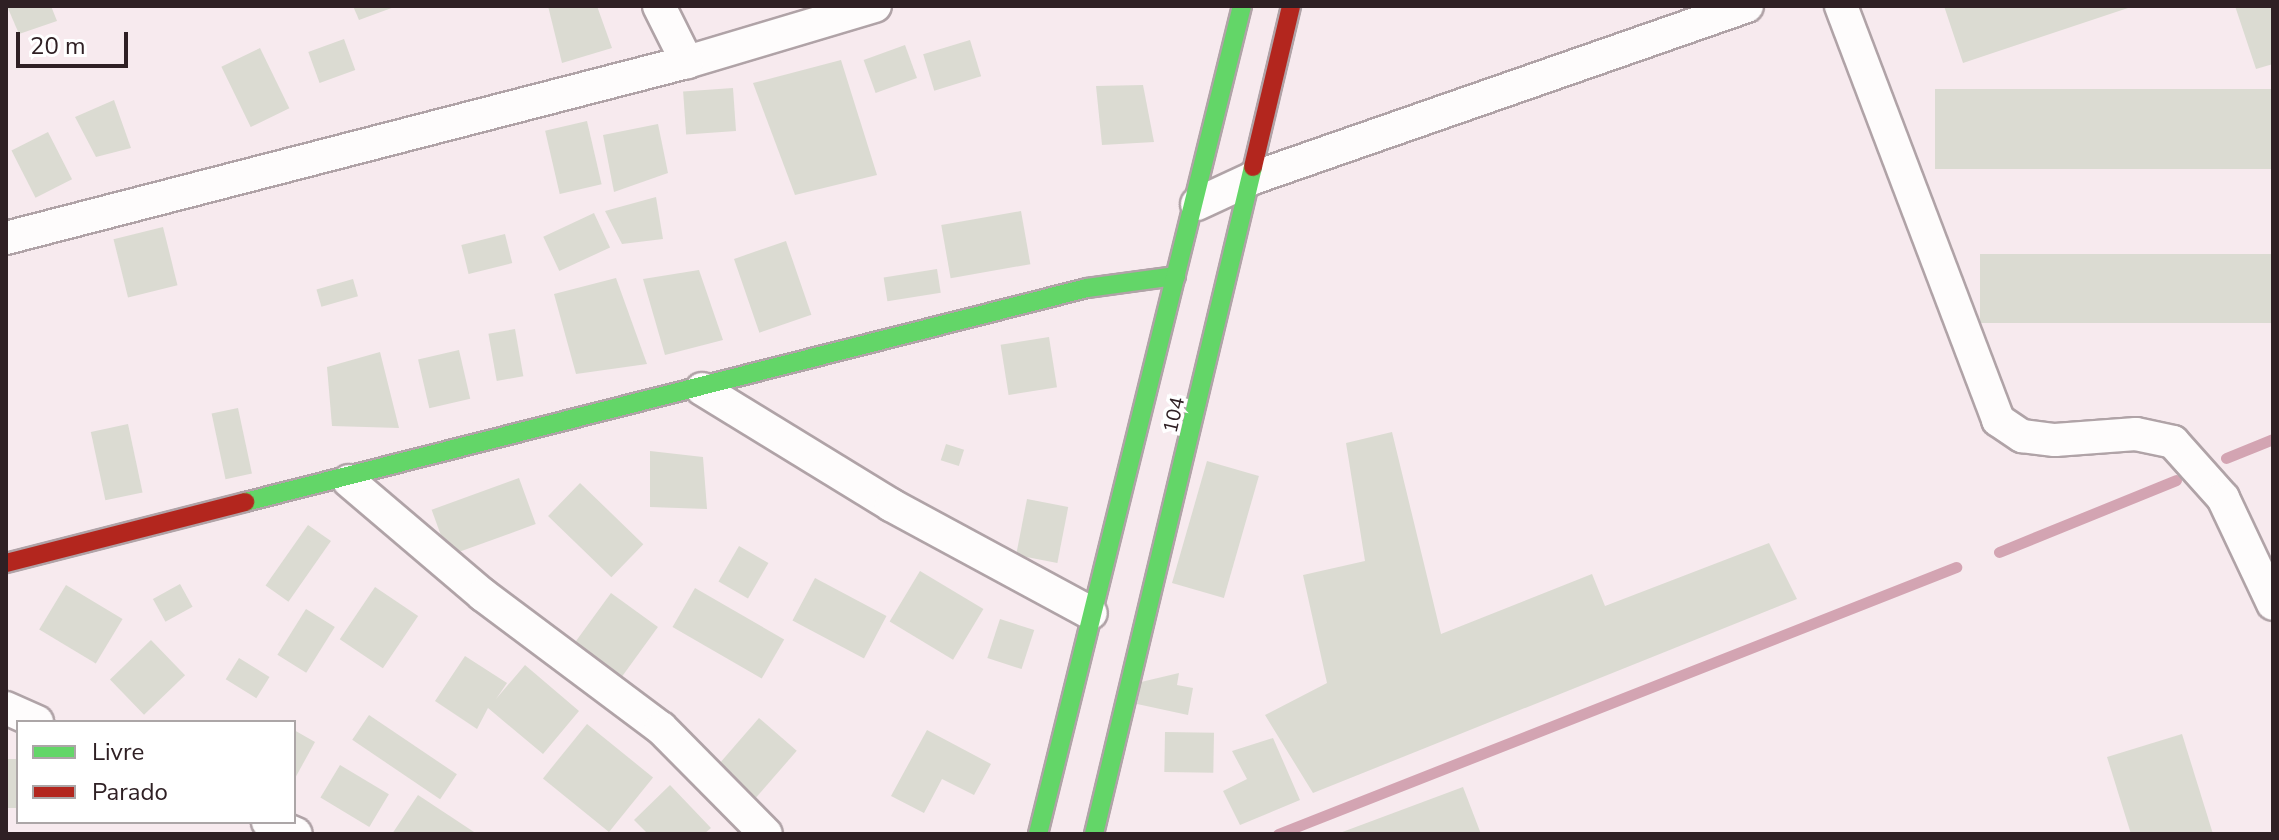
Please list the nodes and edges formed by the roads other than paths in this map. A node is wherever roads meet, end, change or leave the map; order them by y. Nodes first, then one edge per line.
1 (659, 6) edge
2 (875, 6) edge
3 (1242, 6) edge
4 (1291, 6) edge
5 (1747, 6) edge
6 (1841, 6) edge
7 (687, 62) junction
8 (1253, 178) junction
9 (1197, 204) junction
10 (6, 238) edge
11 (1176, 276) junction
12 (702, 389) junction
13 (349, 481) junction
14 (6, 563) edge
15 (2273, 604) edge
16 (1091, 613) junction
17 (6, 708) edge
18 (33, 720) edge
19 (273, 824) edge
20 (296, 834) edge
21 (766, 834) edge
22 (1038, 834) edge
23 (1094, 834) edge

1 - 7 street
2 - 7 street
3 - 9 street
4 - 8 street, 104
5 - 8 street
6 - 15 street
7 - 10 street
8 - 9 street
8 - 23 street, 104
9 - 11 street
11 - 12 street
11 - 16 street
12 - 13 street
12 - 16 street
13 - 14 street
13 - 21 street
16 - 22 street
17 - 18 street
19 - 20 street

